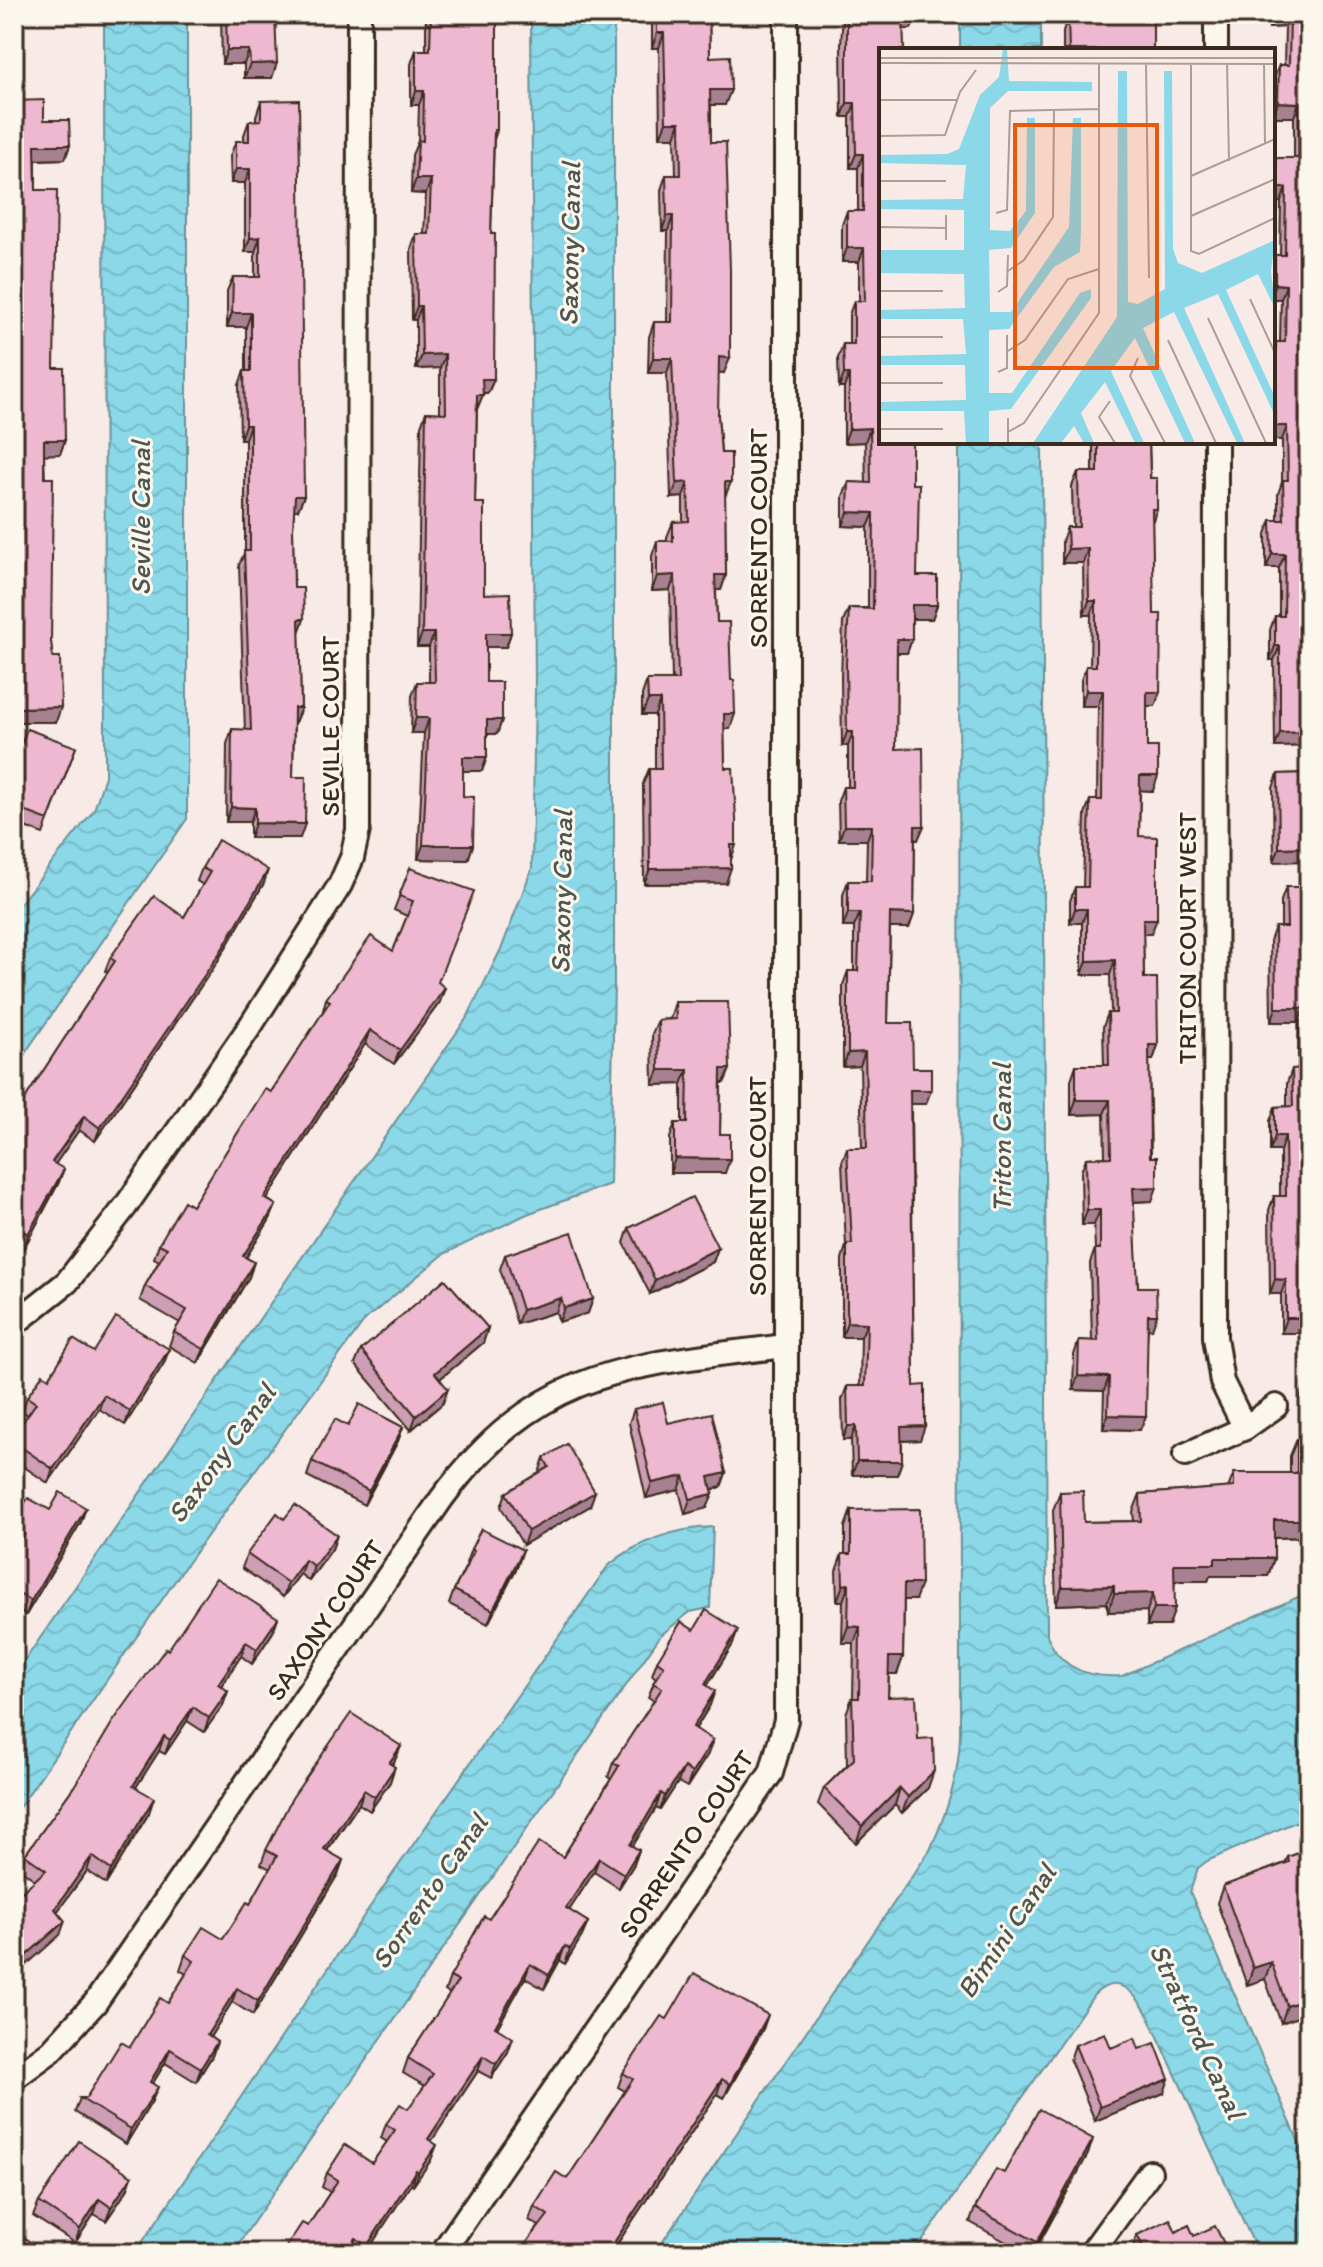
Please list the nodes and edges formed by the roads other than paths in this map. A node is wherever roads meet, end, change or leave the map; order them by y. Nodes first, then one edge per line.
1 (359, 14) edge
2 (786, 14) edge
3 (1216, 14) edge
4 (1216, 48) edge
5 (1216, 444) edge
6 (14, 1324) edge
7 (785, 1346) junction
8 (1276, 1406) dead end
9 (1245, 1428) junction
10 (1185, 1455) dead end
11 (14, 2078) edge
12 (1150, 2172) dead end
13 (442, 2253) edge
14 (1091, 2253) edge

1 - 6 street, SEVILLE COURT
2 - 7 street, SORRENTO COURT
3 - 4 street
5 - 9 street, TRITON COURT WEST
7 - 11 street, SAXONY COURT
7 - 13 street, SORRENTO COURT
8 - 9 street
9 - 10 street
12 - 14 street

